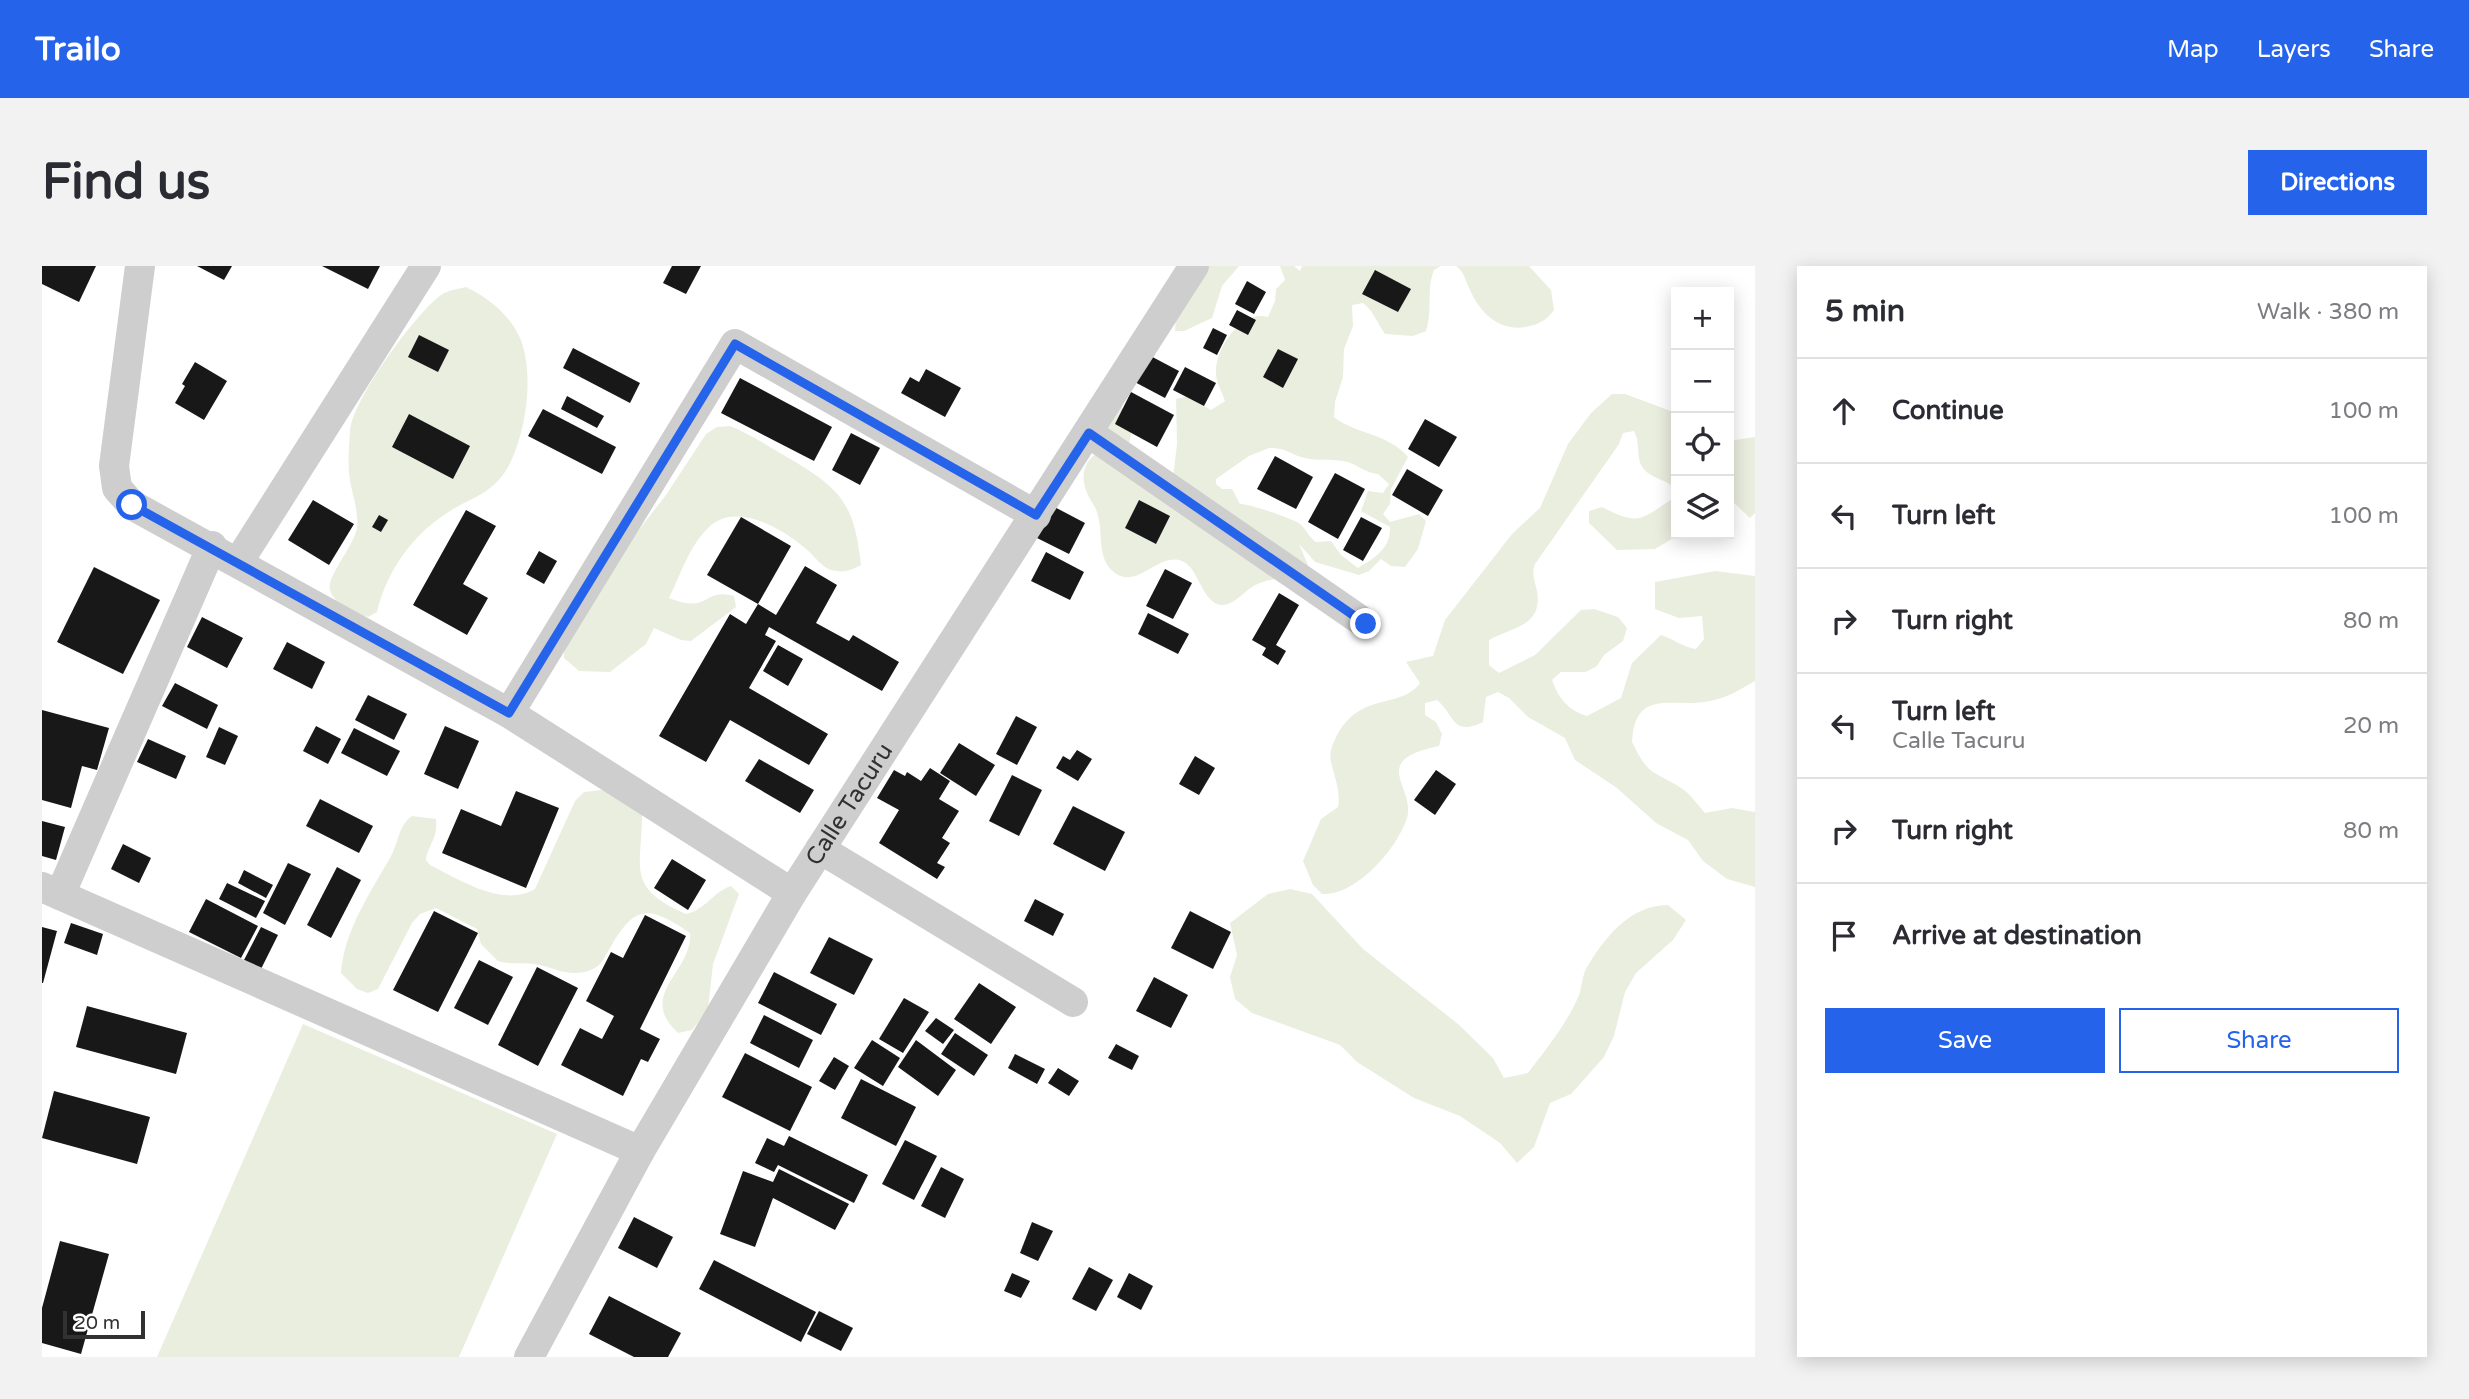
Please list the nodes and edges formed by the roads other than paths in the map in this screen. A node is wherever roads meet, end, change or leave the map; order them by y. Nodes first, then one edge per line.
1 (140, 266) edge
2 (426, 266) edge
3 (1194, 266) edge
4 (1089, 433) junction
5 (1036, 515) junction
6 (212, 546) junction
7 (239, 561) junction
8 (1366, 624) dead end
9 (509, 713) junction
10 (820, 849) junction
11 (51, 891) edge
12 (792, 893) junction
13 (1073, 1002) dead end
14 (640, 1151) junction
15 (529, 1357) edge

1 - 6 street
2 - 7 street
3 - 4 street, Calle Tacuru
4 - 5 street, Calle Tacuru
4 - 8 street
5 - 9 street
5 - 10 street, Calle Tacuru
6 - 7 street
6 - 11 street
7 - 9 street
9 - 12 street
10 - 12 street, Calle Tacuru
10 - 13 street
11 - 14 street
12 - 14 street, Calle Tacuru
14 - 15 street, Calle Tacuru

